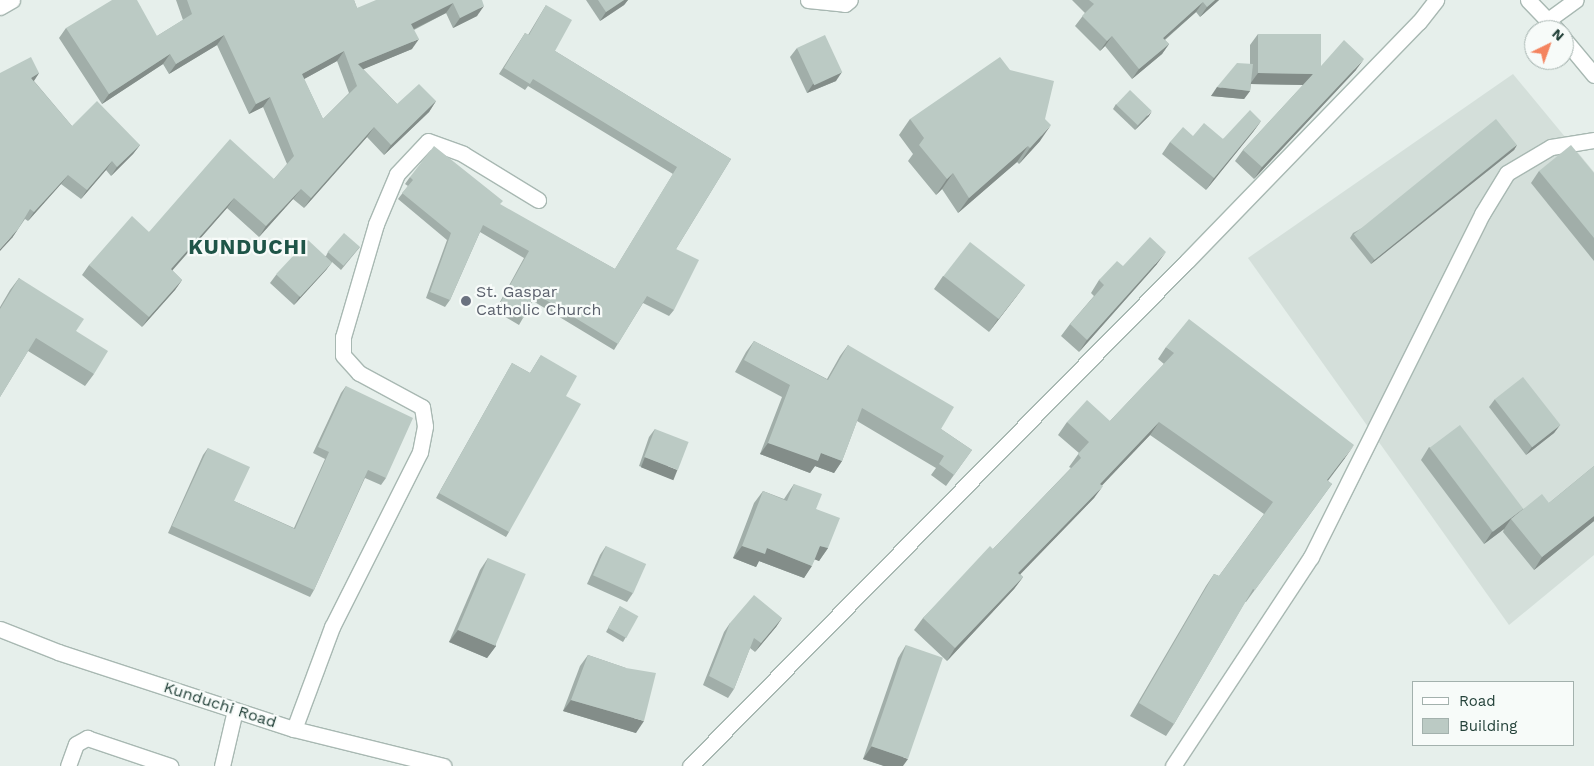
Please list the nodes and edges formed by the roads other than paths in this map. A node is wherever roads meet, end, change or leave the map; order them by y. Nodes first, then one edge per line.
1 (12, 0) edge
2 (808, 0) edge
3 (850, 0) edge
4 (1436, 0) edge
5 (1528, 0) edge
6 (1576, 0) edge
7 (0, 7) edge
8 (1547, 20) edge
9 (1557, 20) edge
10 (1574, 51) edge
11 (1594, 75) edge
12 (1594, 140) edge
13 (538, 200) dead end
14 (0, 629) edge
15 (235, 710) junction
16 (294, 729) junction
17 (134, 760) edge
18 (68, 766) edge
19 (170, 766) edge
20 (222, 766) edge
21 (444, 766) edge
22 (690, 766) edge
23 (1174, 766) edge

1 - 7 street
2 - 3 street
4 - 22 street
5 - 8 street
6 - 9 street
10 - 11 street
12 - 23 street
13 - 16 street
14 - 15 street, Kunduchi Road
15 - 16 street, Kunduchi Road
15 - 20 street
16 - 21 street, Kunduchi Road
17 - 18 street
17 - 19 street

